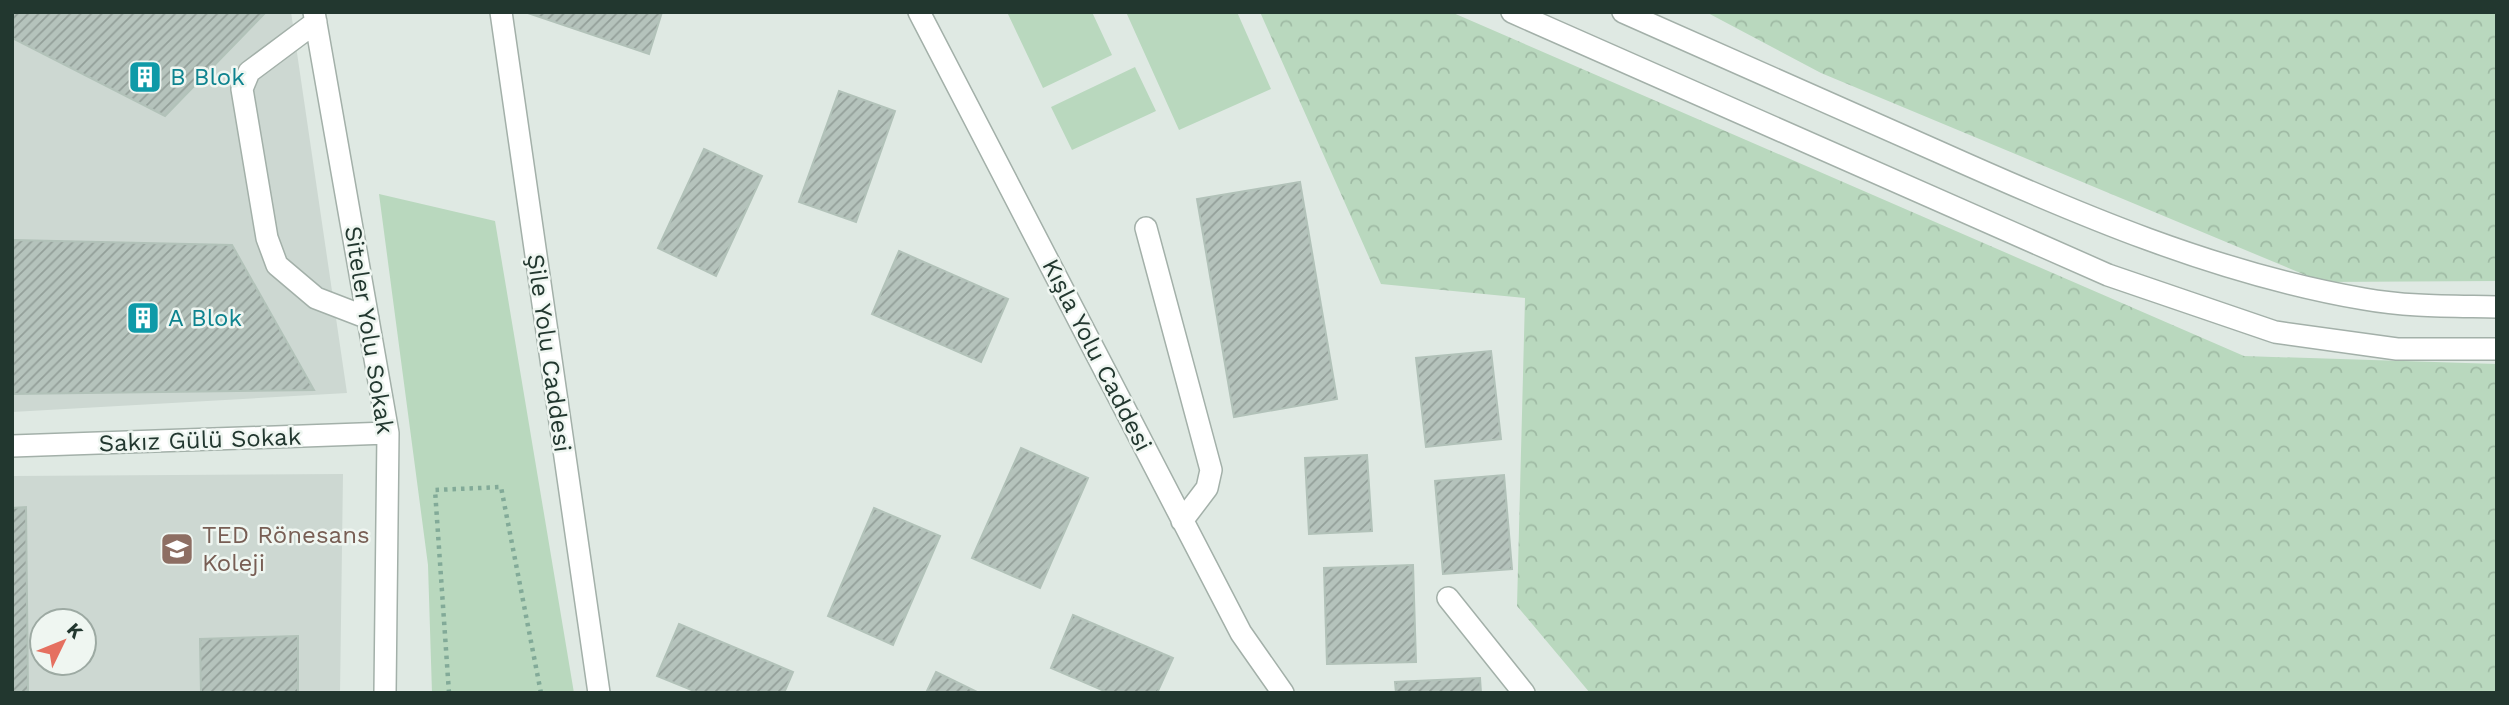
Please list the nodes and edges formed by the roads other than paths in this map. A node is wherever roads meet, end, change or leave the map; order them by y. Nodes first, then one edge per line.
1 (501, 12) edge
2 (919, 12) edge
3 (1512, 12) edge
4 (1623, 12) edge
5 (315, 17) edge
6 (1146, 228) dead end
7 (2497, 307) edge
8 (368, 318) junction
9 (2497, 349) edge
10 (388, 433) junction
11 (12, 446) edge
12 (1182, 521) junction
13 (1448, 598) dead end
14 (385, 693) edge
15 (599, 693) edge
16 (1283, 693) edge
17 (1524, 693) edge

1 - 15 street, Şile Yolu Caddesi
2 - 12 street, Kışla Yolu Caddesi
3 - 9 street
4 - 7 street
5 - 8 street, Siteler Yolu Sokak
5 - 8 street
6 - 12 street
8 - 10 street, Siteler Yolu Sokak
10 - 11 street, Sakız Gülü Sokak
10 - 14 street, Siteler Yolu Sokak
12 - 16 street, Kışla Yolu Caddesi
13 - 17 street

